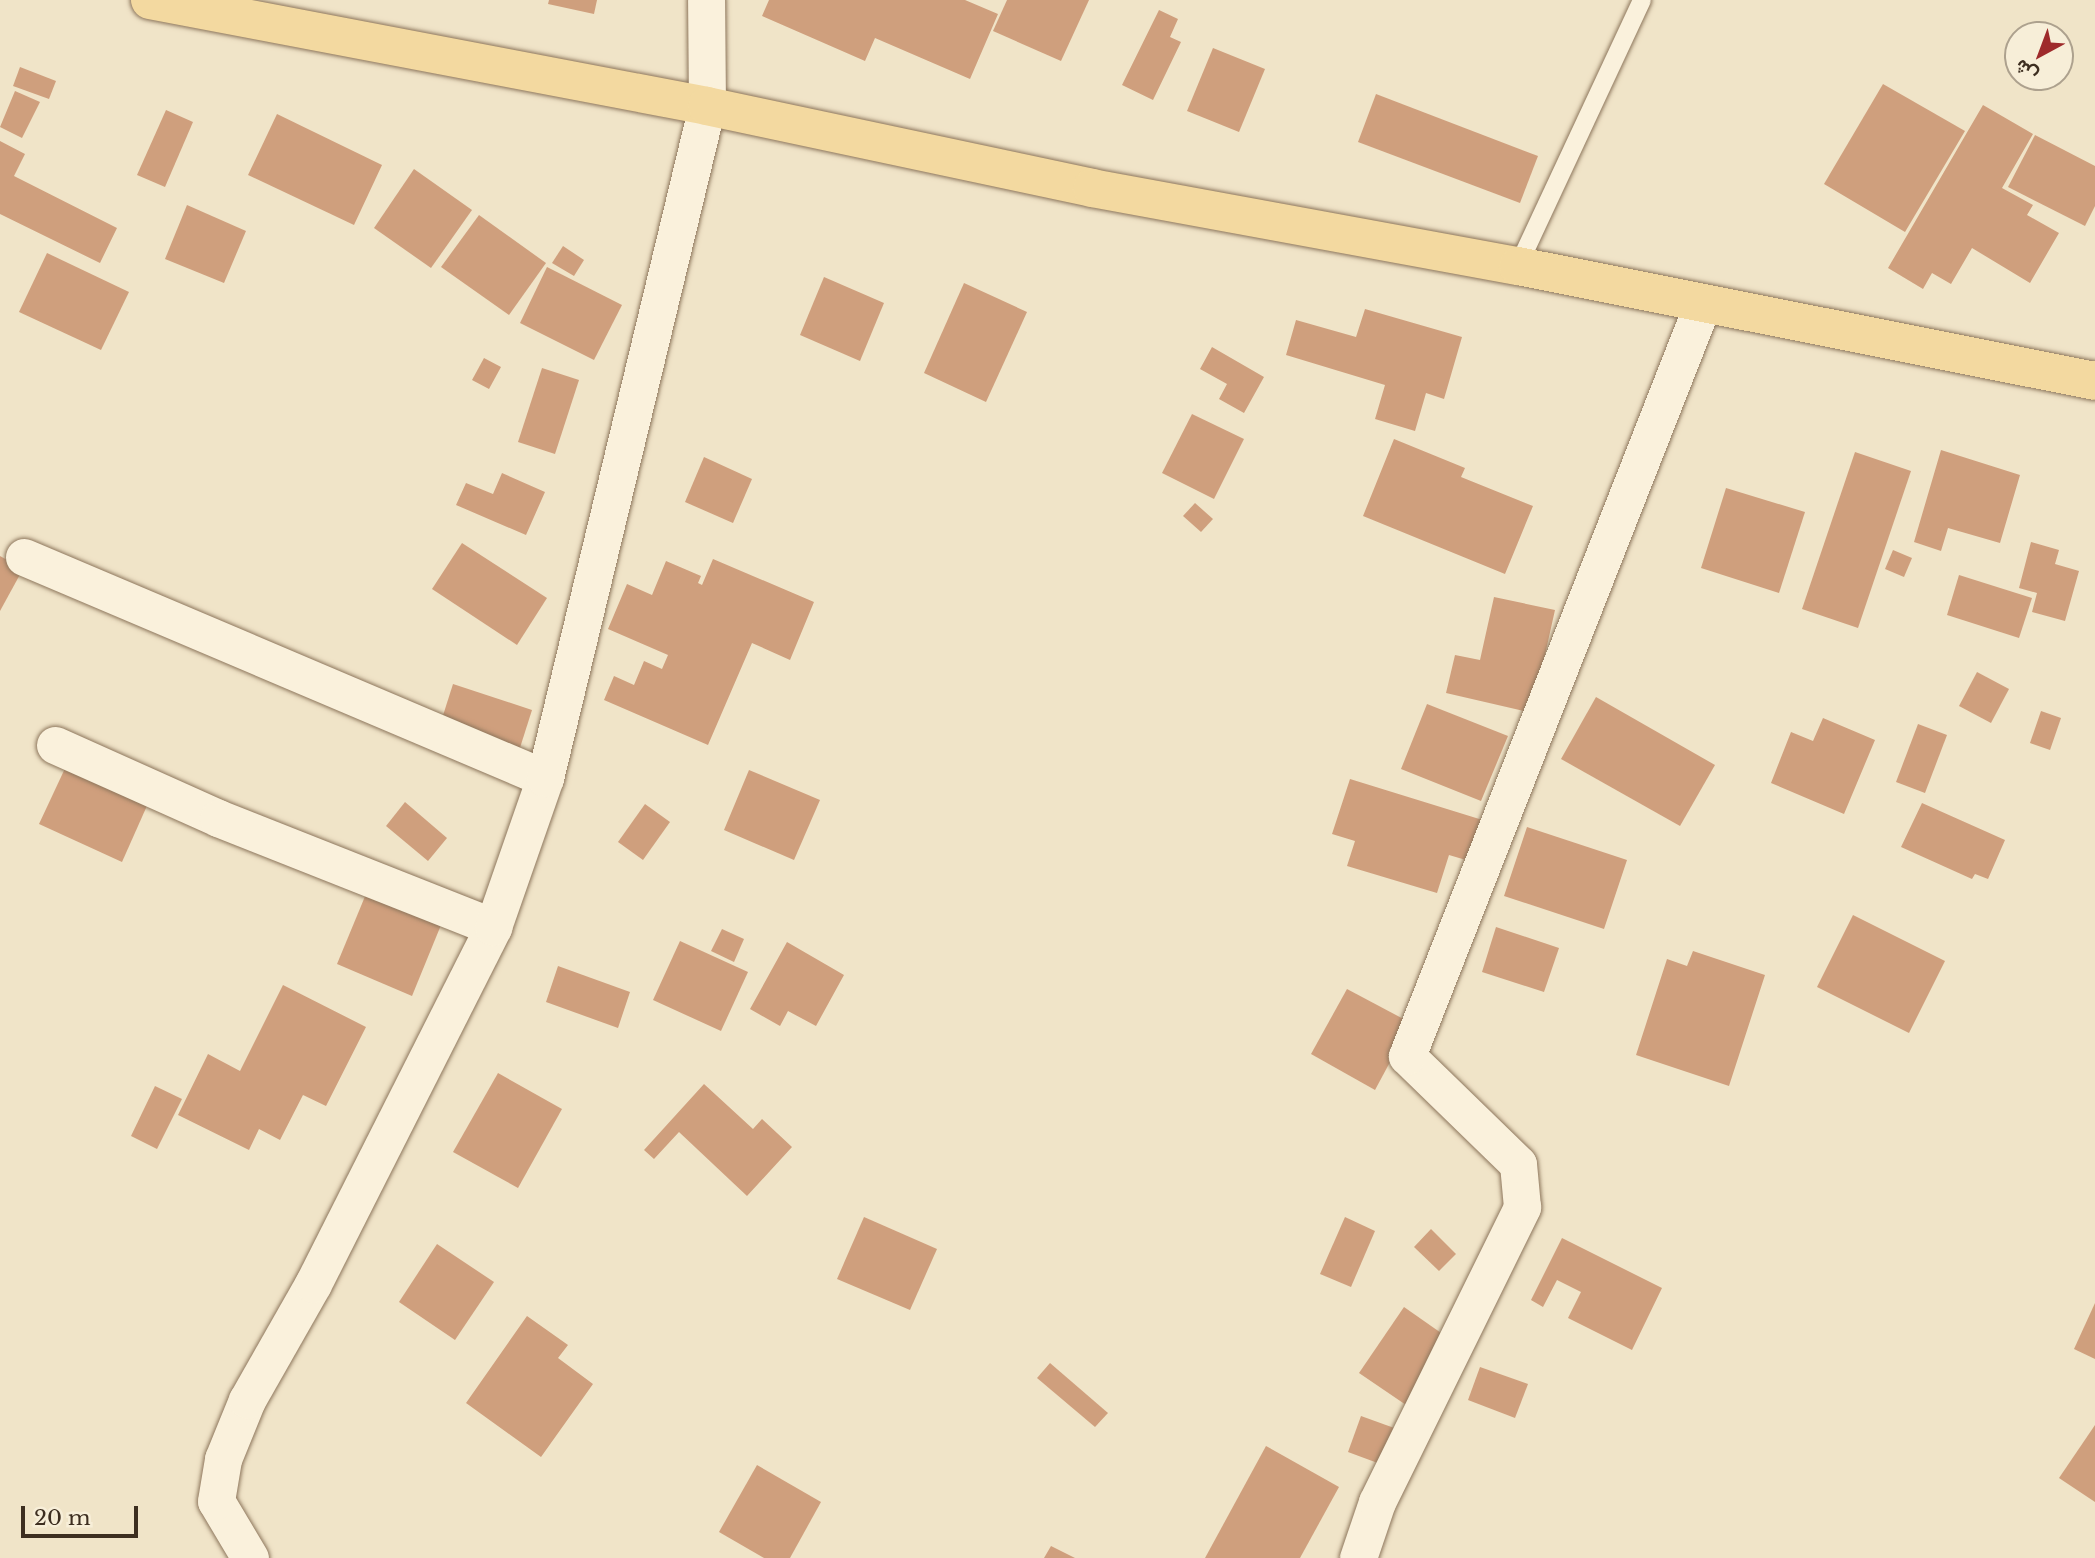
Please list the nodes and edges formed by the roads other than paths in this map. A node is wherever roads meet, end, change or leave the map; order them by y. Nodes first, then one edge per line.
1 (150, 0) edge
2 (706, 0) edge
3 (1642, 0) edge
4 (706, 106) junction
5 (1518, 266) junction
6 (1703, 303) junction
7 (2095, 381) edge
8 (24, 557) dead end
9 (55, 745) dead end
10 (545, 778) junction
11 (494, 927) junction
12 (250, 1558) edge
13 (1358, 1558) edge

1 - 4 main road
2 - 4 street
3 - 5 lane
4 - 5 main road
4 - 10 street
5 - 6 main road
6 - 7 main road
6 - 13 street
8 - 10 street
9 - 11 street
10 - 11 street
11 - 12 street

